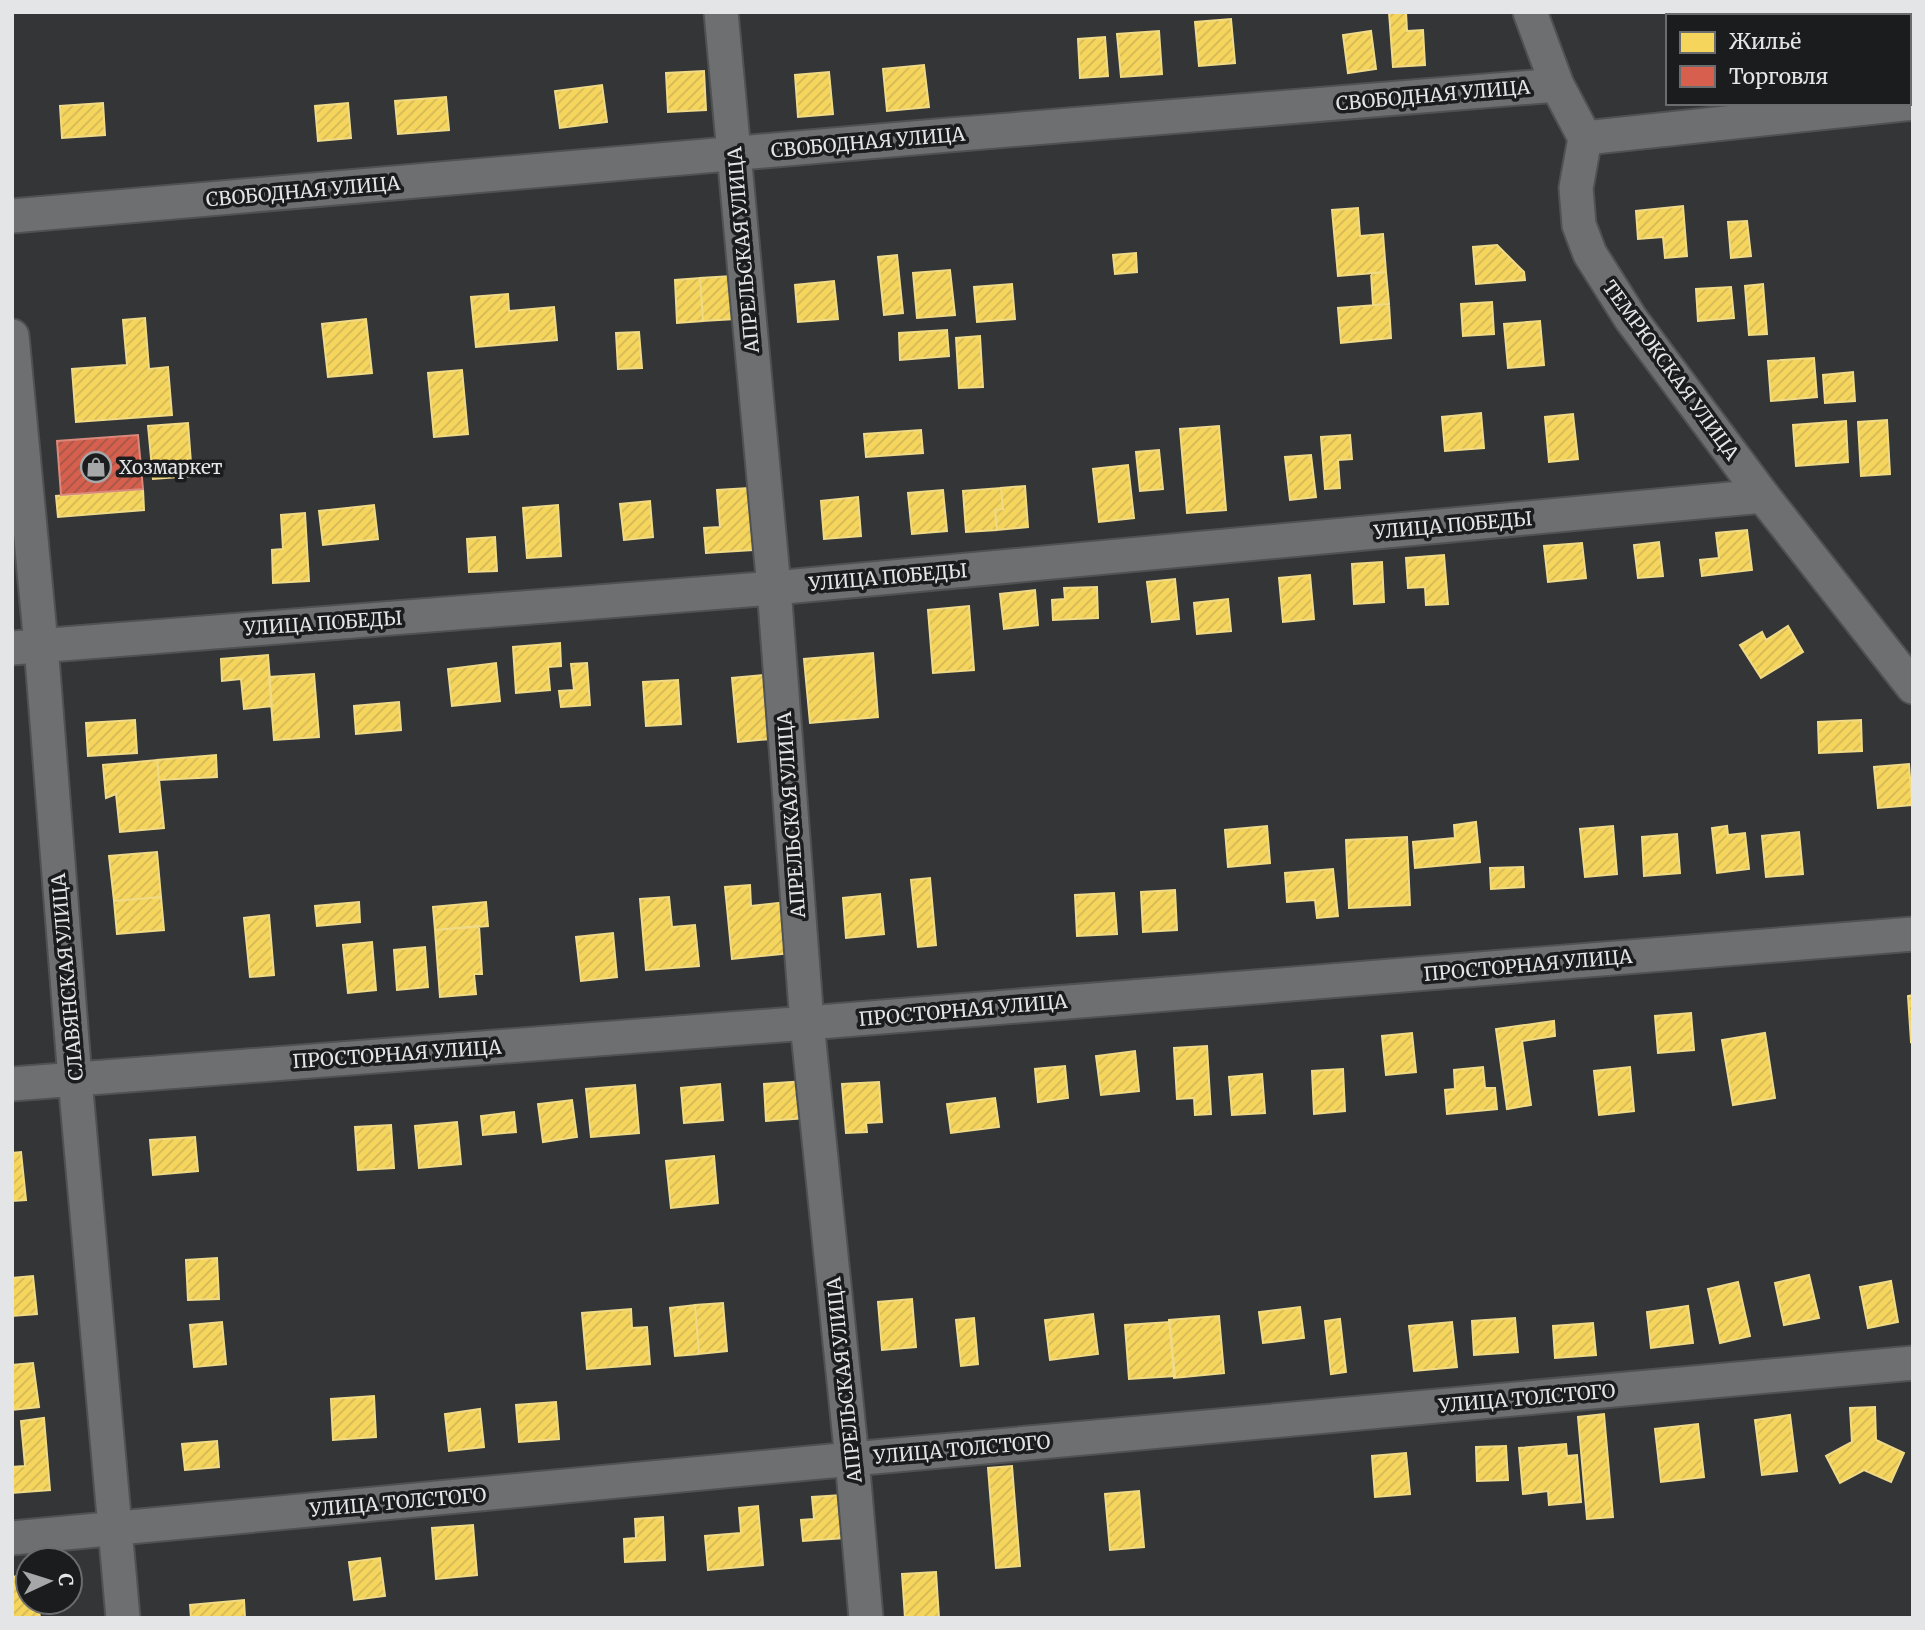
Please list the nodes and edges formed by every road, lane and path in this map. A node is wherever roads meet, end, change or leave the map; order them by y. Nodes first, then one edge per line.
1 (721, 12) edge
2 (1530, 12) edge
3 (1557, 85) junction
4 (1894, 105) edge
5 (1585, 138) junction
6 (734, 154) junction
7 (12, 216) edge
8 (12, 336) edge
9 (1763, 496) junction
10 (774, 588) junction
11 (27, 646) edge
12 (1913, 687) edge
13 (1913, 934) edge
14 (807, 1023) junction
15 (75, 1079) junction
16 (12, 1084) edge
17 (1913, 1363) edge
18 (852, 1459) junction
19 (116, 1529) junction
20 (12, 1538) edge
21 (123, 1618) edge
22 (866, 1618) edge

1 - 6 street, АПРЕЛЬСКАЯ УЛИЦА
2 - 3 street
3 - 5 street
3 - 6 street, СВОБОДНАЯ УЛИЦА
4 - 5 street
5 - 9 street, ТЕМРЮКСКАЯ УЛИЦА
6 - 7 street, СВОБОДНАЯ УЛИЦА
6 - 10 street, АПРЕЛЬСКАЯ УЛИЦА
8 - 11 street, СЛАВЯНСКАЯ УЛИЦА
9 - 10 street, УЛИЦА ПОБЕДЫ
9 - 12 street, ТЕМРЮКСКАЯ УЛИЦА
10 - 11 street, УЛИЦА ПОБЕДЫ
10 - 14 street, АПРЕЛЬСКАЯ УЛИЦА
11 - 15 street, СЛАВЯНСКАЯ УЛИЦА
13 - 14 street, ПРОСТОРНАЯ УЛИЦА
14 - 15 street, ПРОСТОРНАЯ УЛИЦА
14 - 18 street, АПРЕЛЬСКАЯ УЛИЦА
15 - 16 street, ПРОСТОРНАЯ УЛИЦА
15 - 19 street, СЛАВЯНСКАЯ УЛИЦА
17 - 18 street, УЛИЦА ТОЛСТОГО
18 - 19 street, УЛИЦА ТОЛСТОГО
18 - 22 street, АПРЕЛЬСКАЯ УЛИЦА
19 - 20 street, УЛИЦА ТОЛСТОГО
19 - 21 street, СЛАВЯНСКАЯ УЛИЦА

